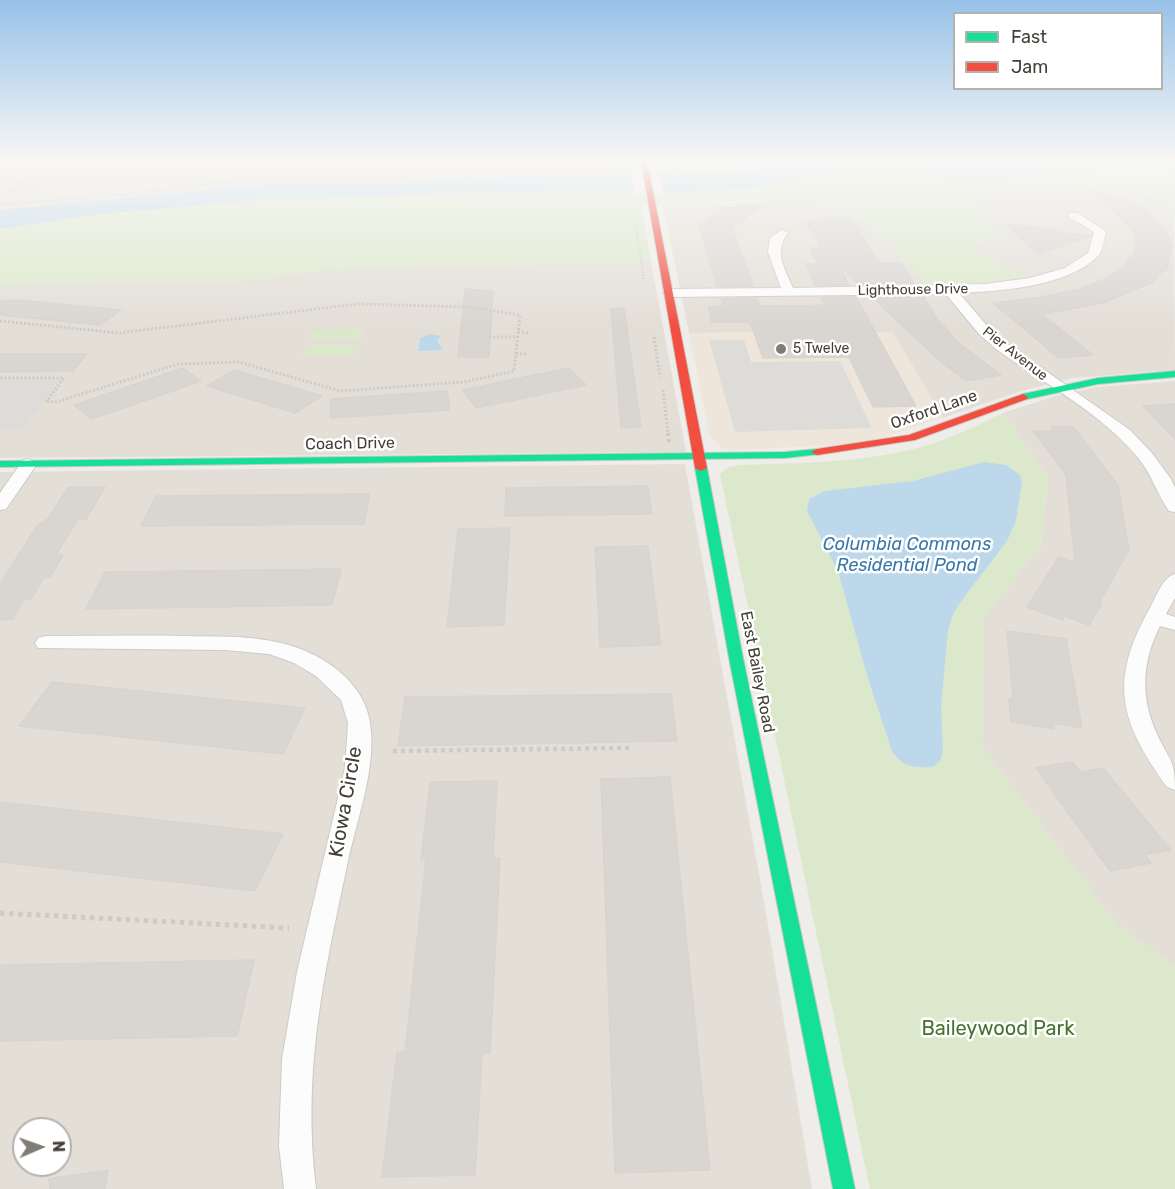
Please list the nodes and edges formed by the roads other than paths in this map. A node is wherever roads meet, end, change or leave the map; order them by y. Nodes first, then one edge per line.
1 (655, 216) edge
2 (1076, 216) edge
3 (782, 233) dead end
4 (950, 291) junction
5 (789, 292) junction
6 (669, 293) junction
7 (1175, 375) edge
8 (1059, 387) junction
9 (701, 457) junction
10 (0, 464) edge
11 (29, 464) junction
12 (1170, 482) edge
13 (0, 505) edge
14 (1175, 507) edge
15 (1175, 580) edge
16 (1166, 620) edge
17 (45, 643) dead end
18 (1175, 781) edge
19 (300, 1189) edge
20 (844, 1189) edge

1 - 6 street, East Bailey Road
2 - 4 street, Lighthouse Drive
3 - 5 street
4 - 5 street, Lighthouse Drive
4 - 8 street, Pier Avenue
5 - 6 street, Lighthouse Drive
6 - 9 street, East Bailey Road
7 - 8 street, Oxford Lane
8 - 9 street, Oxford Lane
8 - 12 street, Pier Avenue
9 - 11 street, Coach Drive
9 - 20 street, East Bailey Road
10 - 11 street, Coach Drive
11 - 13 street
12 - 14 street, Pier Avenue
15 - 16 street
16 - 18 street
17 - 19 street, Kiowa Circle

